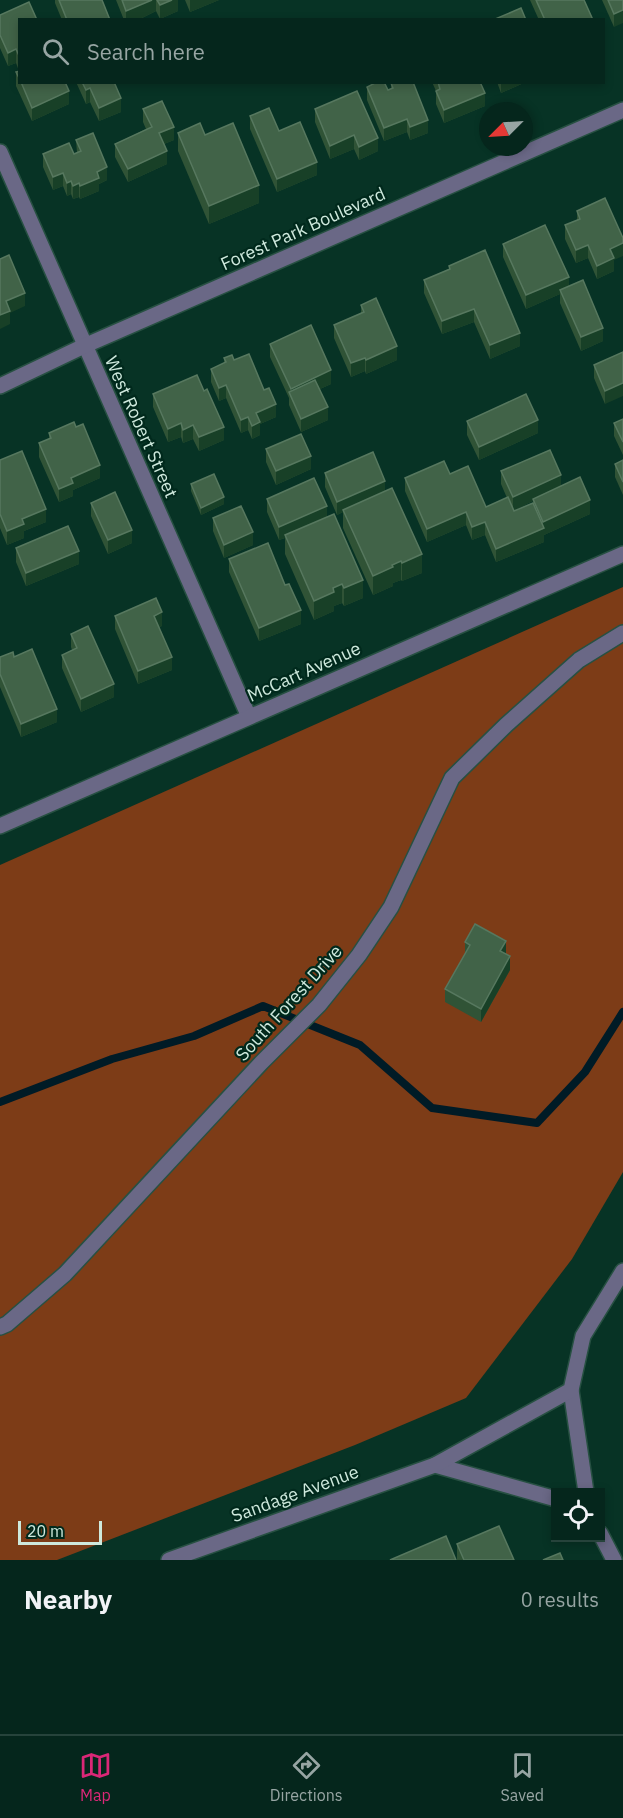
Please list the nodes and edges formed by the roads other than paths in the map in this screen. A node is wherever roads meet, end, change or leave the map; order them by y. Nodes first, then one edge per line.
1 (623, 110) edge
2 (0, 152) edge
3 (84, 346) junction
4 (0, 386) edge
5 (623, 554) edge
6 (623, 633) edge
7 (249, 717) junction
8 (0, 826) edge
9 (623, 1271) edge
10 (0, 1327) edge
11 (571, 1390) junction
12 (435, 1465) junction
13 (585, 1488) edge
14 (551, 1498) edge
15 (605, 1542) edge
16 (169, 1560) edge
17 (614, 1560) edge

1 - 3 street, Forest Park Boulevard
2 - 3 street, West Robert Street
3 - 4 street, Forest Park Boulevard
3 - 7 street, West Robert Street
5 - 7 street, McCart Avenue
6 - 10 street, South Forest Drive
7 - 8 street, McCart Avenue
9 - 11 street
11 - 12 street, Sandage Avenue
11 - 13 street
12 - 14 street
12 - 16 street, Sandage Avenue
15 - 17 street

